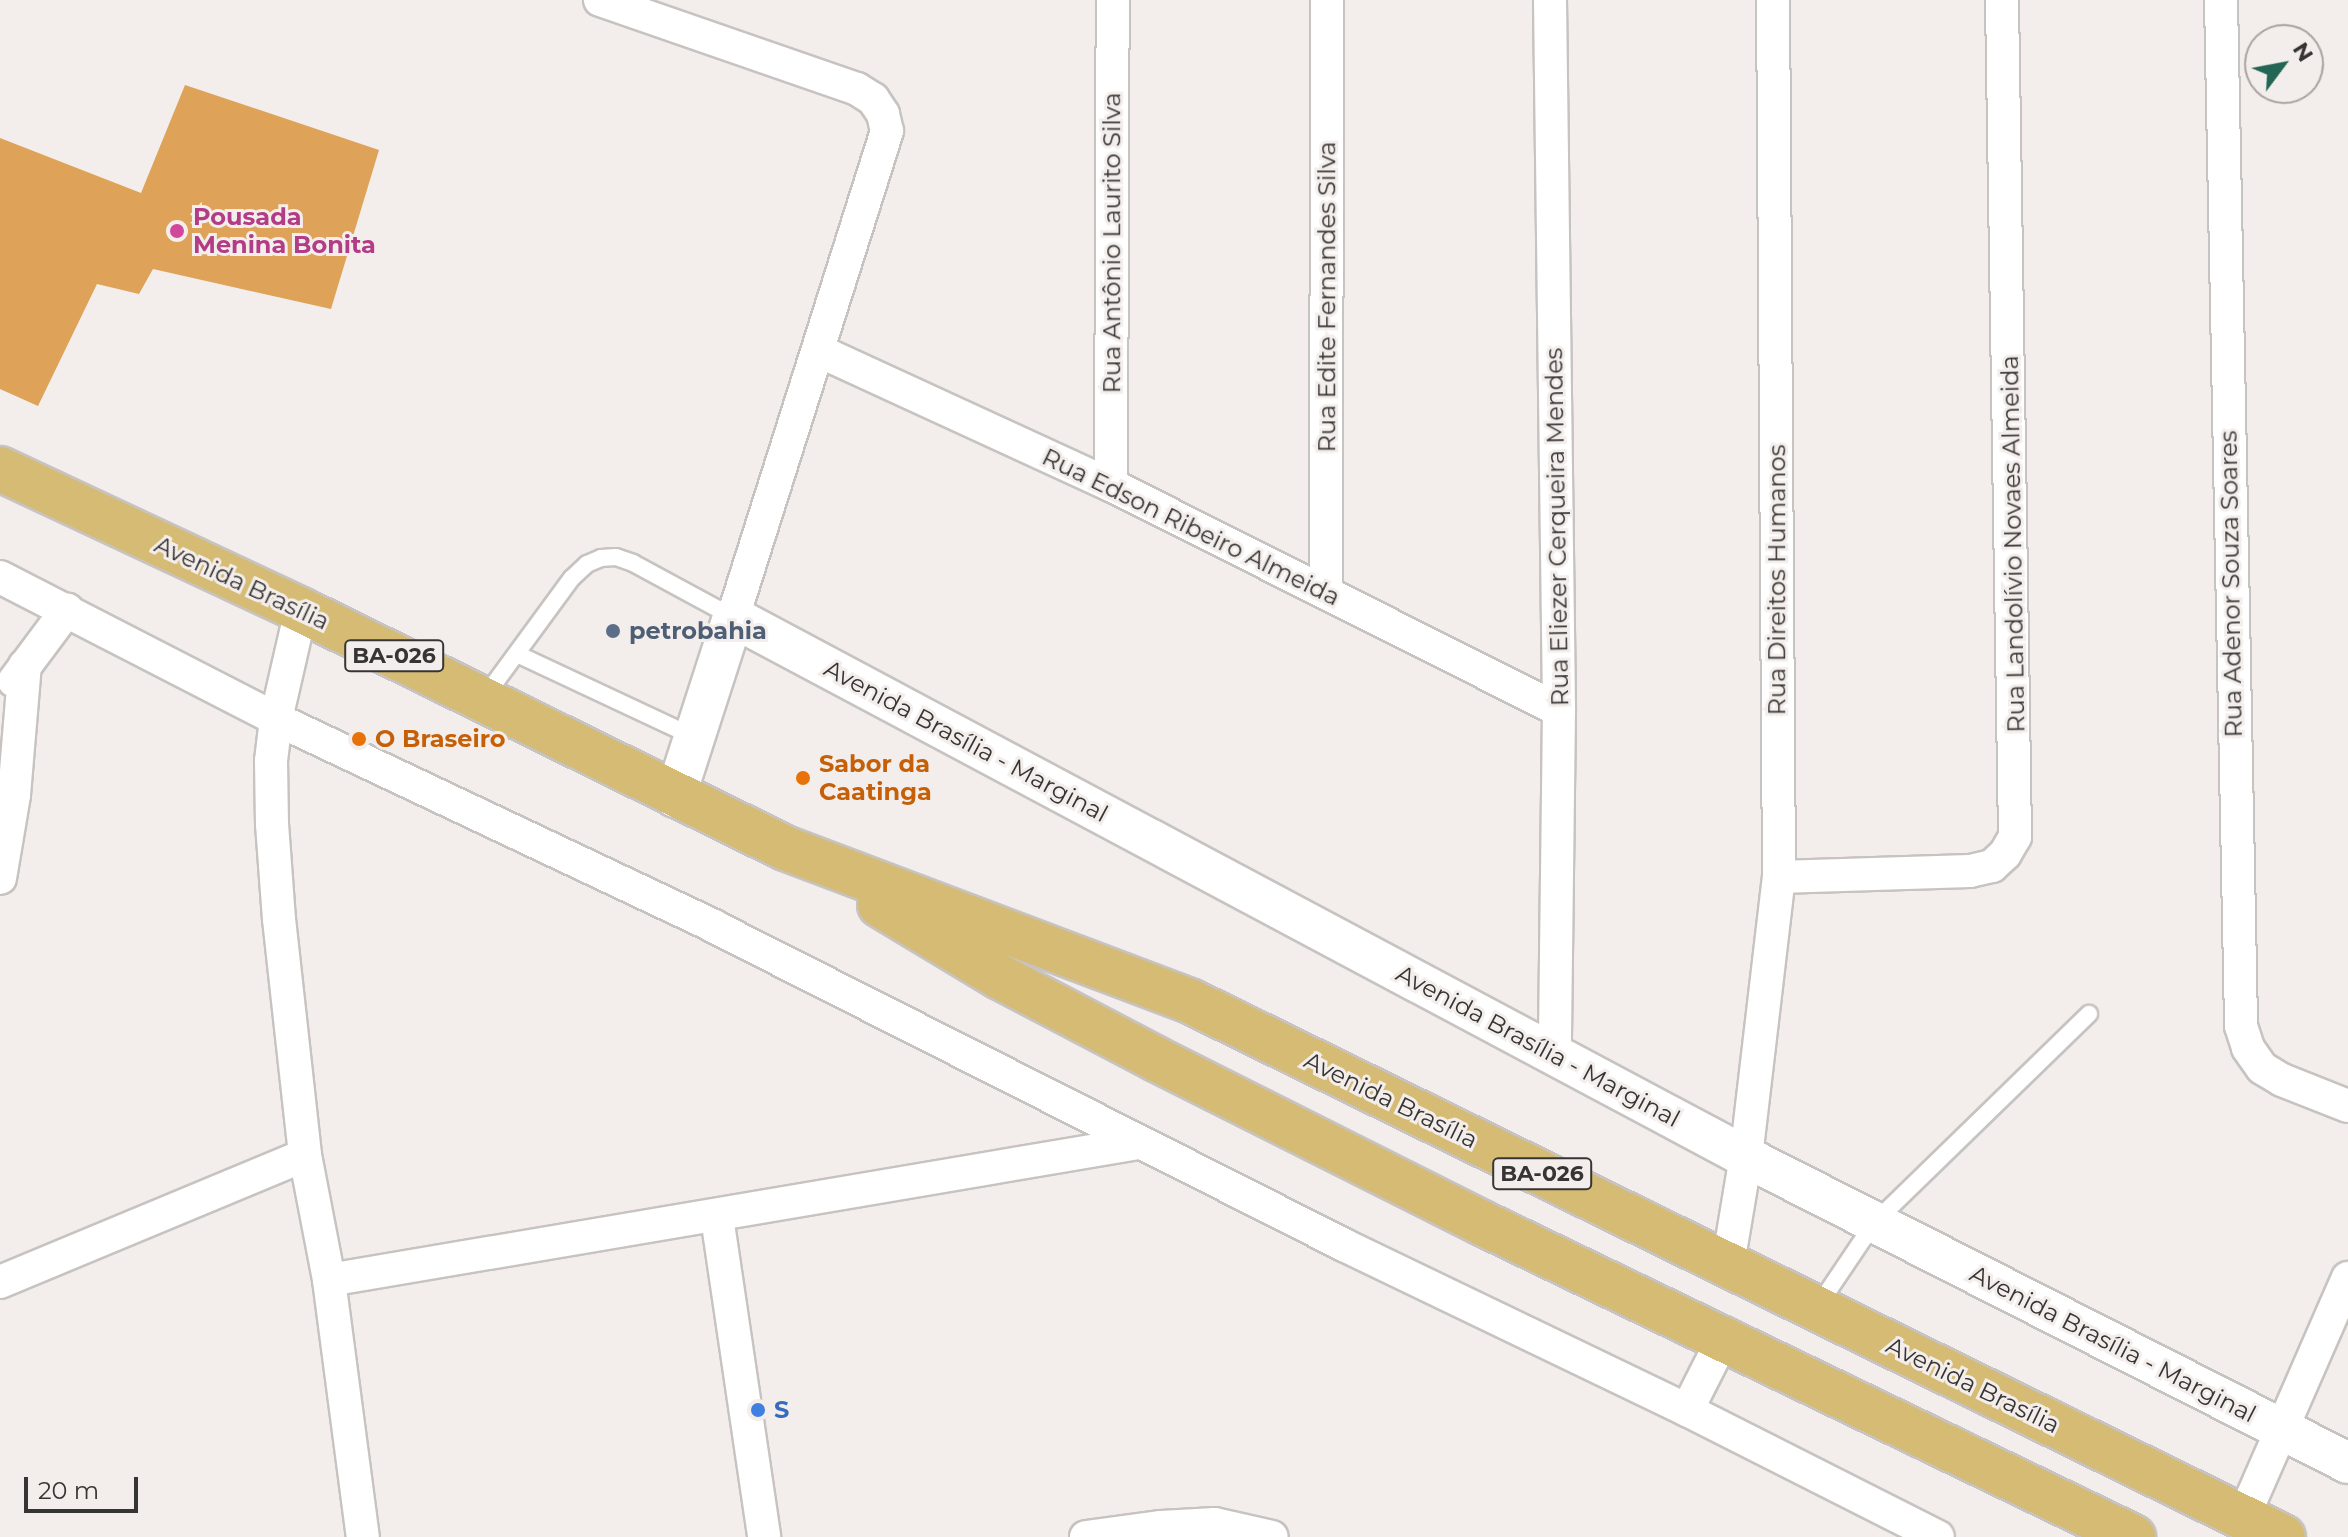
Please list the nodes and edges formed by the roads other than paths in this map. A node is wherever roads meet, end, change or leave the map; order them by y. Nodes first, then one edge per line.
1 (600, 0) edge
2 (1113, 0) edge
3 (1327, 0) edge
4 (1550, 0) edge
5 (1773, 0) edge
6 (2002, 0) edge
7 (2221, 0) edge
8 (819, 351) junction
9 (0, 469) edge
10 (1111, 485) junction
11 (0, 577) edge
12 (1326, 593) junction
13 (67, 610) junction
14 (301, 610) junction
15 (733, 617) junction
16 (517, 654) junction
17 (25, 665) junction
18 (0, 699) edge
19 (482, 700) junction
20 (1559, 710) junction
21 (276, 719) junction
22 (694, 737) junction
23 (675, 797) junction
24 (785, 848) junction
25 (1779, 877) junction
26 (0, 878) edge
27 (2089, 1014) dead end
28 (1555, 1055) junction
29 (2348, 1106) edge
30 (1138, 1143) junction
31 (305, 1155) junction
32 (1746, 1157) junction
33 (1509, 1158) junction
34 (717, 1217) junction
35 (1482, 1223) junction
36 (1874, 1223) junction
37 (1728, 1264) junction
38 (2348, 1278) edge
39 (329, 1280) junction
40 (0, 1282) edge
41 (1817, 1307) junction
42 (1723, 1339) junction
43 (1687, 1410) junction
44 (2284, 1430) junction
45 (2348, 1463) edge
46 (2243, 1518) junction
47 (363, 1537) edge
48 (764, 1537) edge
49 (1086, 1537) edge
50 (1272, 1537) edge
51 (1938, 1537) edge
52 (2133, 1537) edge
53 (2283, 1537) edge

1 - 8 street
2 - 10 street, Rua Antônio Laurito Silva
3 - 12 street, Rua Edite Fernandes Silva
4 - 20 street, Rua Eliezer Cerqueira Mendes
5 - 25 street, Rua Direitos Humanos
6 - 25 street, Rua Landolívio Novaes Almeida
7 - 29 street, Rua Adenor Souza Soares
8 - 10 street, Rua Edson Ribeiro Almeida
8 - 15 street
9 - 14 main road, Avenida Brasília / BA-026
10 - 12 street, Rua Edson Ribeiro Almeida
11 - 13 street
12 - 20 street, Rua Edson Ribeiro Almeida
13 - 17 street
13 - 21 street
14 - 19 main road, Avenida Brasília / BA-026
14 - 21 street
15 - 16 lane
15 - 22 street
15 - 28 street, Avenida Brasília - Marginal
16 - 19 lane
16 - 22 lane
17 - 18 street
17 - 26 street
19 - 23 main road, Avenida Brasília / BA-026
20 - 28 street, Rua Eliezer Cerqueira Mendes
21 - 30 street
21 - 31 street
22 - 23 street
23 - 24 main road, Avenida Brasília / BA-026
24 - 33 main road, Avenida Brasília / BA-026
24 - 35 main road, Avenida Brasília / BA-026
25 - 32 street, Rua Direitos Humanos
27 - 36 lane
28 - 32 street, Avenida Brasília - Marginal
30 - 34 street
30 - 43 street
31 - 39 street
31 - 40 street
32 - 36 street, Avenida Brasília - Marginal
32 - 37 street, Rua Direitos Humanos
33 - 35 main road
33 - 37 main road, Avenida Brasília / BA-026
34 - 39 street
34 - 48 street
35 - 42 main road, Avenida Brasília / BA-026
36 - 41 lane
36 - 44 street, Avenida Brasília - Marginal
37 - 41 main road, Avenida Brasília / BA-026
38 - 44 street
39 - 47 street
41 - 46 main road, Avenida Brasília / BA-026
42 - 43 street
42 - 52 main road, Avenida Brasília / BA-026
43 - 51 street
44 - 45 street, Avenida Brasília - Marginal
44 - 46 street
46 - 53 main road, Avenida Brasília / BA-026
49 - 50 street

